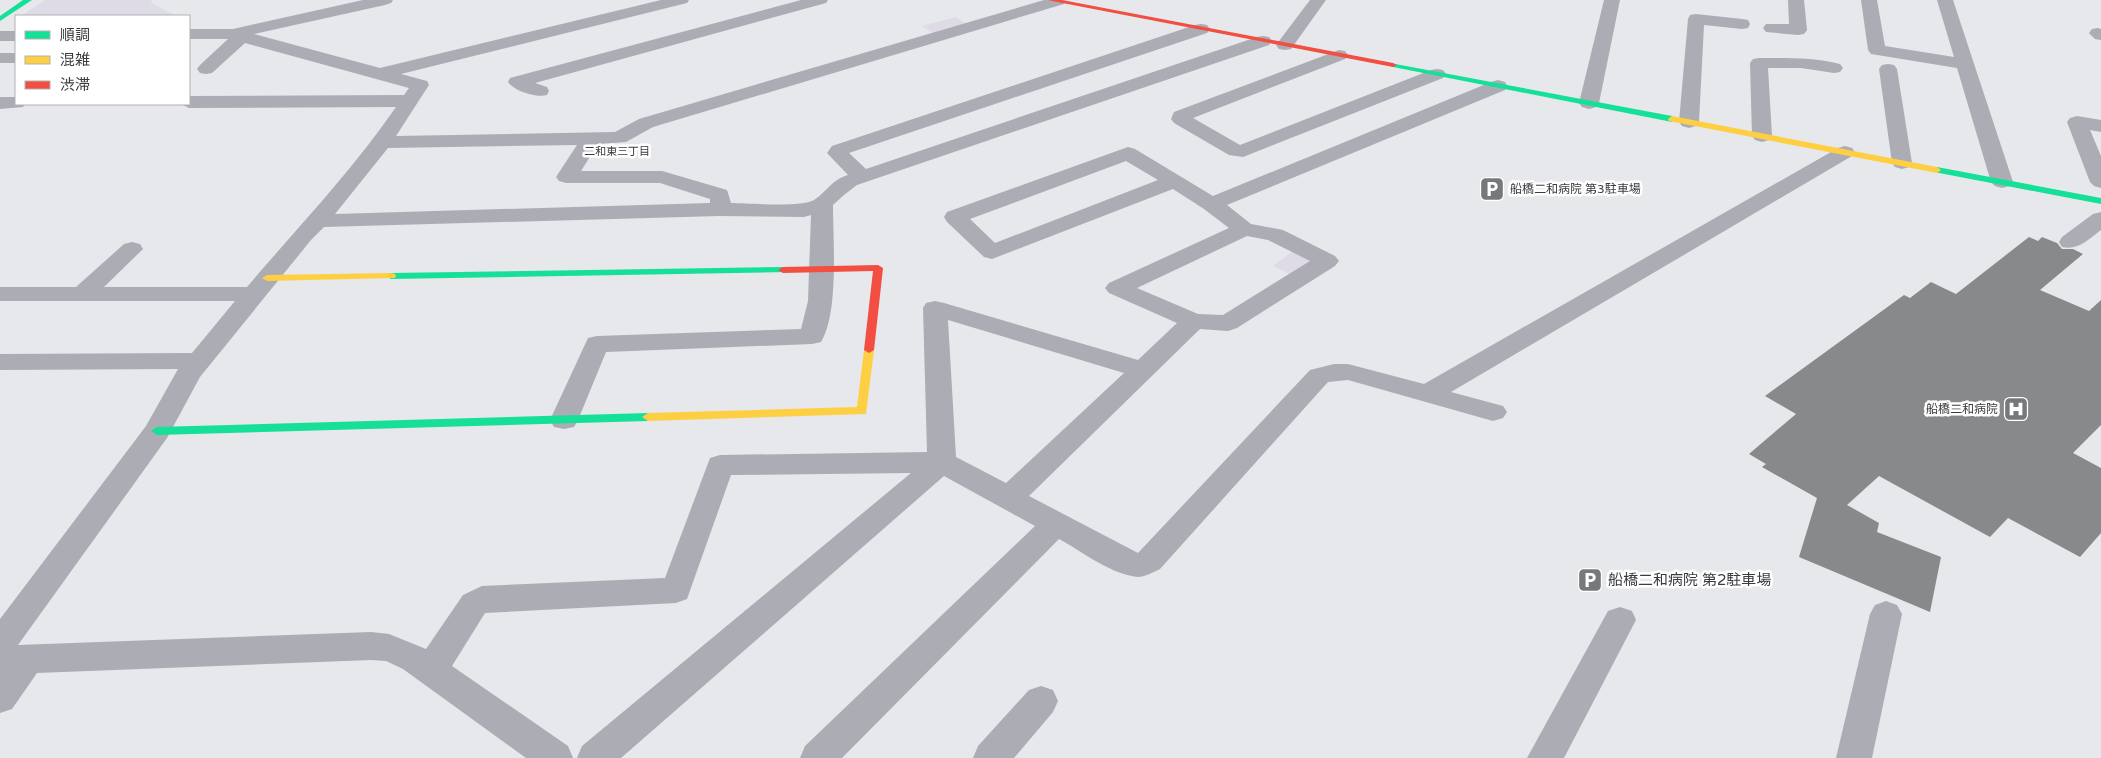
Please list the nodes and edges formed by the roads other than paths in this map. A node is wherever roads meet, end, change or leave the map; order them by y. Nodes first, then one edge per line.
1 (28, 0) edge
2 (385, 0) edge
3 (681, 0) edge
4 (820, 0) edge
5 (1318, 0) edge
6 (1612, 0) edge
7 (1796, 0) edge
8 (1869, 0) edge
9 (1945, 0) edge
10 (1055, 1) edge
11 (0, 19) edge
12 (354, 22) dead end
13 (1742, 24) dead end
14 (1772, 28) dead end
15 (1201, 29) junction
16 (190, 34) edge
17 (238, 35) junction
18 (0, 36) edge
19 (15, 36) edge
20 (1262, 40) junction
21 (267, 43) junction
22 (1285, 45) junction
23 (1339, 55) junction
24 (0, 58) edge
25 (15, 58) edge
26 (1965, 64) junction
27 (1834, 68) dead end
28 (206, 69) dead end
29 (1888, 70) dead end
30 (381, 74) junction
31 (1437, 74) junction
32 (1498, 86) junction
33 (540, 91) dead end
34 (410, 101) junction
35 (190, 102) edge
36 (0, 103) edge
37 (15, 103) edge
38 (1589, 103) junction
39 (1689, 122) junction
40 (2101, 126) edge
41 (1762, 136) junction
42 (591, 139) junction
43 (382, 142) junction
44 (1845, 152) junction
45 (1902, 163) junction
46 (863, 177) junction
47 (1175, 182) junction
48 (2002, 182) junction
49 (2101, 182) edge
50 (2101, 201) edge
51 (822, 204) junction
52 (1212, 204) junction
53 (719, 209) junction
54 (2101, 219) edge
55 (318, 221) junction
56 (1244, 229) junction
57 (2070, 242) dead end
58 (132, 248) dead end
59 (820, 269) junction
60 (261, 286) junction
61 (0, 294) edge
62 (82, 294) junction
63 (1194, 321) junction
64 (199, 361) junction
65 (0, 362) edge
66 (1142, 370) junction
67 (1427, 394) junction
68 (1493, 412) dead end
69 (564, 420) junction
70 (157, 431) junction
71 (942, 462) junction
72 (1009, 498) junction
73 (1055, 525) junction
74 (1886, 614) dead end
75 (1620, 620) dead end
76 (9, 653) edge
77 (430, 671) junction
78 (0, 698) edge
79 (1041, 701) dead end
80 (555, 758) edge
81 (595, 758) edge
82 (818, 758) edge
83 (991, 758) edge
84 (1545, 758) edge
85 (1854, 758) edge

1 - 11 street
2 - 17 street
3 - 30 street
4 - 33 street
5 - 22 street
6 - 38 street
7 - 14 street
8 - 26 street
9 - 26 street
10 - 15 street
10 - 42 street
12 - 21 street
13 - 39 street
15 - 20 street
15 - 46 street
16 - 17 street
17 - 21 street
17 - 28 street
18 - 19 street
20 - 22 street
20 - 46 street
21 - 30 street
22 - 23 street
23 - 31 street
23 - 31 street
24 - 25 street
26 - 48 street
27 - 41 street
29 - 45 street
30 - 34 street
31 - 32 street
32 - 38 street
32 - 52 street
34 - 35 street
34 - 43 street
36 - 37 street
38 - 39 street
39 - 41 street
40 - 49 street
41 - 44 street
42 - 43 street
42 - 53 street
43 - 55 street
44 - 45 street
44 - 67 street
45 - 48 street
46 - 51 street
47 - 47 street
47 - 52 street
48 - 50 street
51 - 53 street
51 - 59 street
52 - 56 street
53 - 55 street
54 - 57 street
55 - 60 street
56 - 63 street
56 - 63 street
58 - 62 street
59 - 60 street
59 - 69 street
59 - 69 street
60 - 62 street
60 - 64 street
61 - 62 street
63 - 66 street
64 - 65 street
64 - 70 street
66 - 71 street
66 - 72 street
67 - 68 street
67 - 73 street
69 - 70 street
70 - 76 street
71 - 72 street
71 - 77 street
71 - 81 street
72 - 73 street
73 - 82 street
74 - 85 street
75 - 84 street
76 - 77 street
76 - 78 street
77 - 80 street
79 - 83 street

